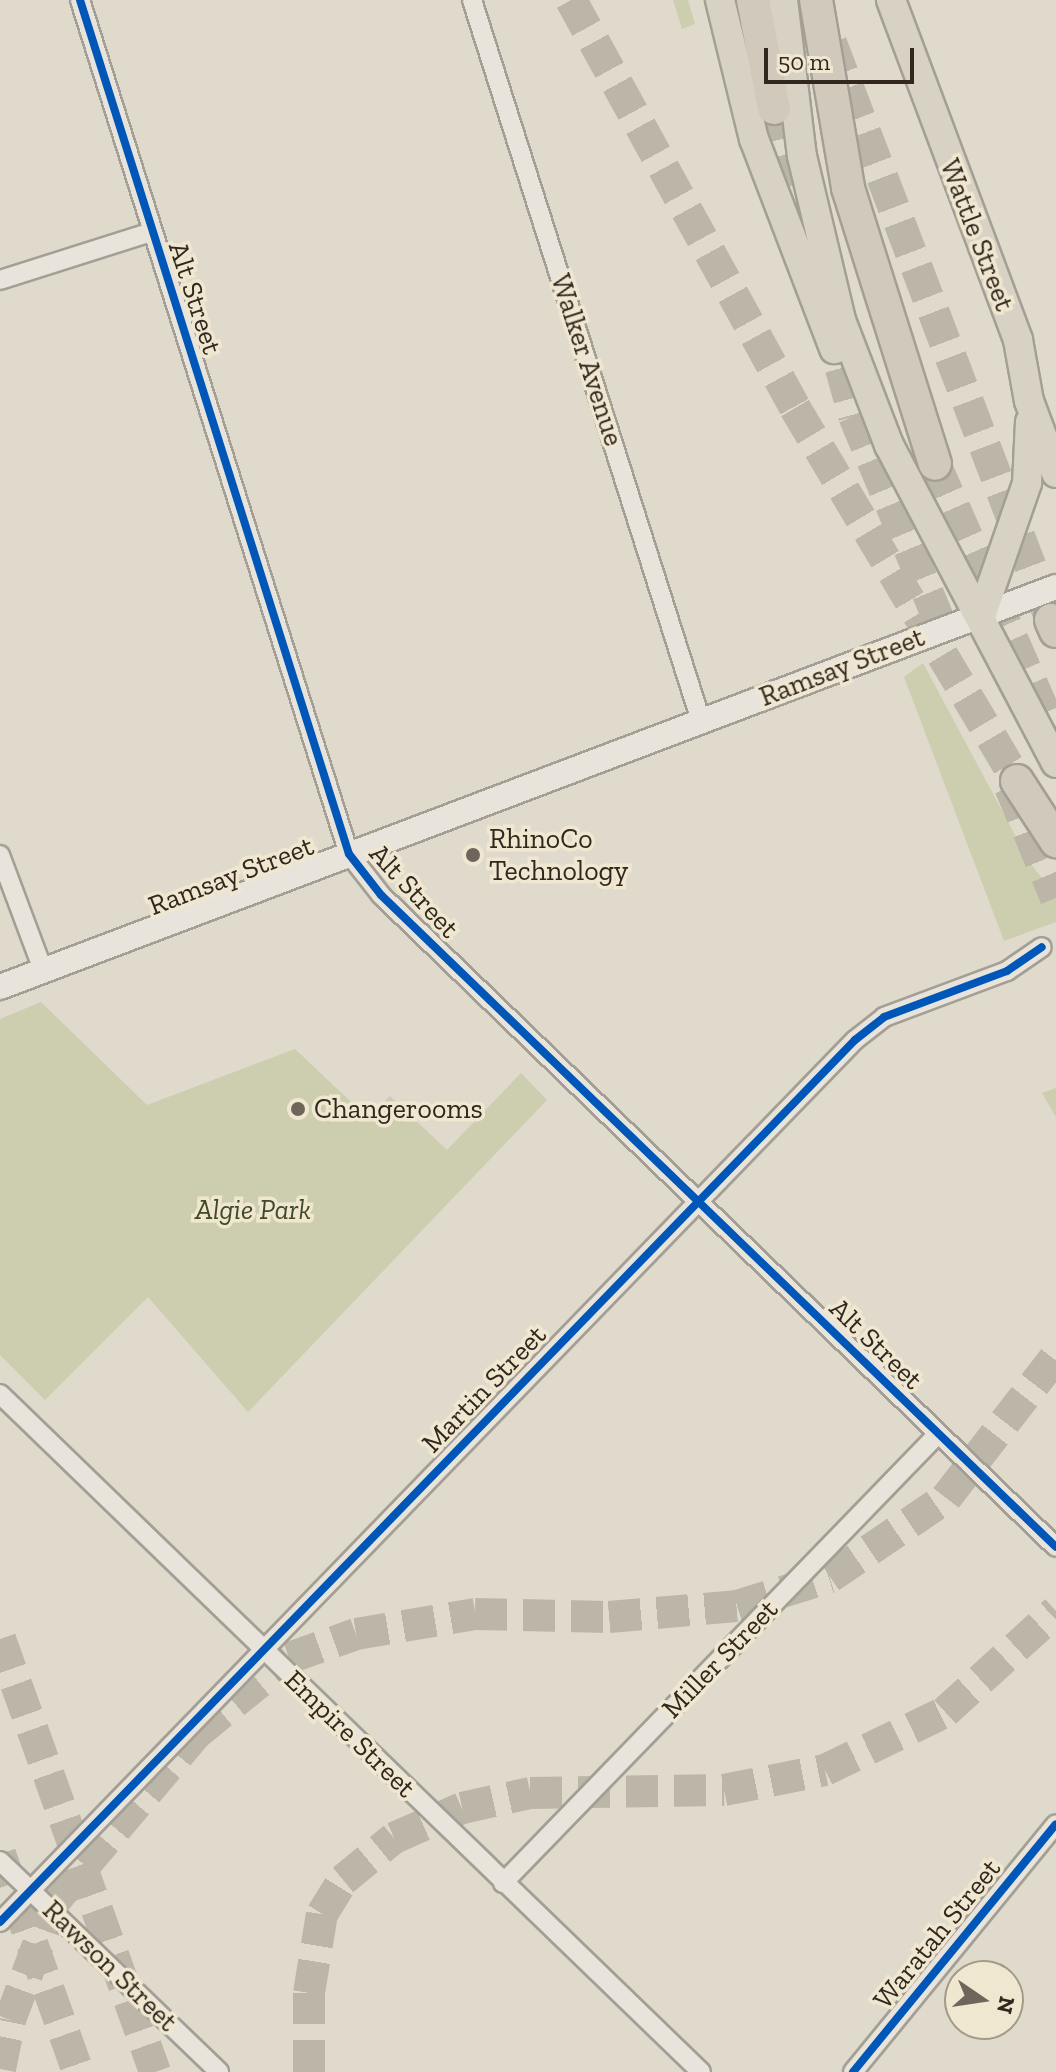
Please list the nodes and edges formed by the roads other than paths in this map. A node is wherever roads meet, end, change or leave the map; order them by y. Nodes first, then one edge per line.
1 (80, 0) edge
2 (472, 0) edge
3 (720, 0) edge
4 (753, 0) edge
5 (783, 0) edge
6 (816, 0) edge
7 (891, 0) edge
8 (774, 108) tunnel mouth
9 (151, 232) junction
10 (0, 280) edge
11 (1029, 401) junction
12 (878, 421) junction
13 (935, 464) tunnel mouth
14 (1056, 473) edge
15 (1056, 587) edge
16 (981, 616) junction
17 (701, 721) junction
18 (1056, 763) edge
19 (1017, 781) tunnel mouth
20 (1056, 841) edge
21 (349, 854) junction
22 (0, 855) edge
23 (1042, 947) dead end
24 (43, 970) junction
25 (0, 987) edge
26 (698, 1202) junction
27 (0, 1394) edge
28 (937, 1435) junction
29 (1056, 1547) edge
30 (263, 1650) junction
31 (1056, 1824) edge
32 (0, 1861) edge
33 (503, 1883) junction
34 (31, 1890) junction
35 (0, 1922) edge
36 (863, 2068) edge
37 (219, 2072) edge
38 (701, 2072) edge

1 - 9 street, Alt Street
2 - 17 street, Walker Avenue
3 - 12 highway
4 - 8 highway
5 - 12 highway
6 - 13 highway
7 - 11 highway, Wattle Street
9 - 10 street
9 - 21 street, Alt Street
11 - 14 highway, Wattle Street
11 - 16 highway
12 - 16 highway
15 - 16 main road, Ramsay Street
16 - 17 main road, Ramsay Street
16 - 18 highway
17 - 21 main road, Ramsay Street
19 - 20 highway
21 - 24 main road, Ramsay Street
21 - 26 street, Alt Street
22 - 24 street
23 - 26 street, Martin Street
24 - 25 main road, Ramsay Street
26 - 28 street, Alt Street
26 - 30 street, Martin Street
27 - 30 street, Empire Street
28 - 29 street, Alt Street
28 - 33 street, Miller Street
30 - 33 street, Empire Street
30 - 34 street, Martin Street
31 - 36 street, Waratah Street
32 - 34 street, Rawson Street
33 - 38 street, Empire Street
34 - 35 street, Martin Street
34 - 37 street, Rawson Street

